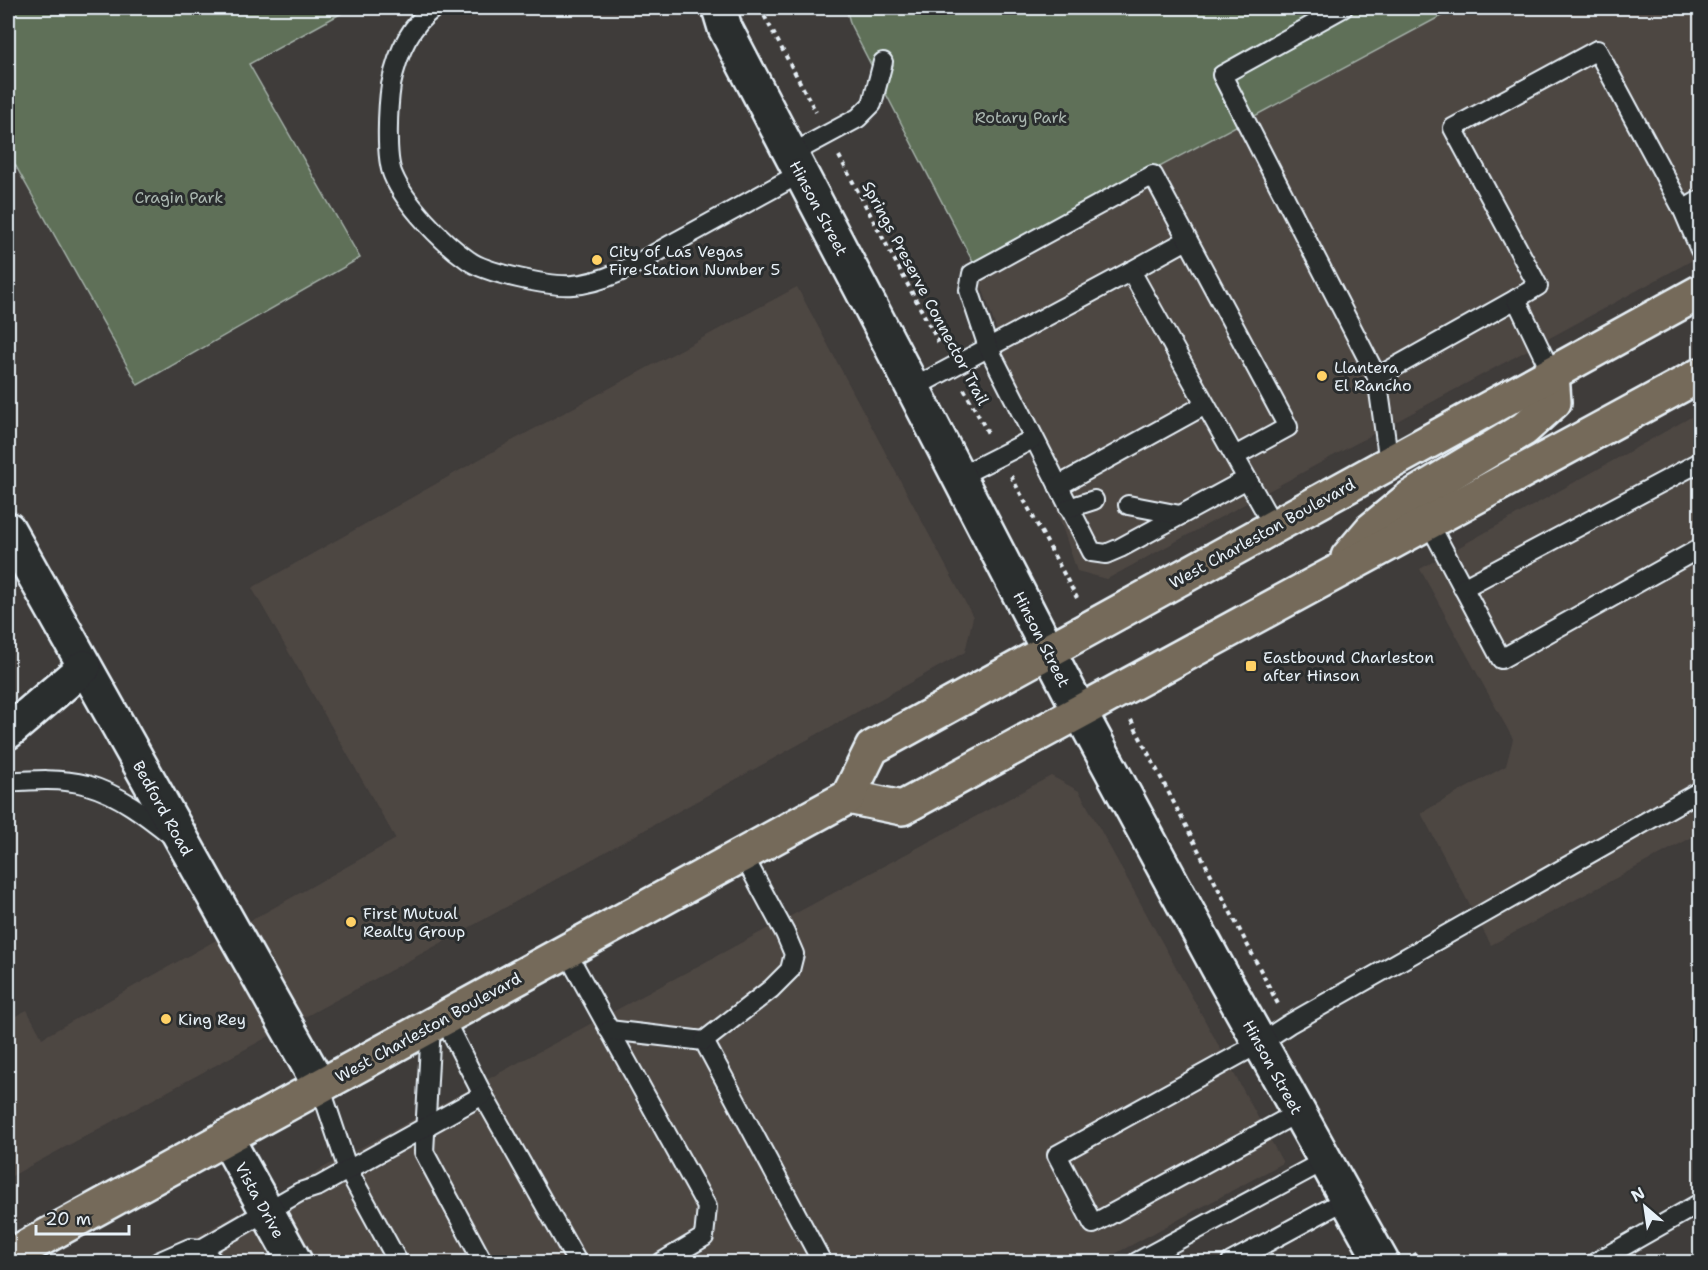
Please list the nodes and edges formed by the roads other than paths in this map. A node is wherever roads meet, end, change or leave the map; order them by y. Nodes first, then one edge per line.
1 (435, 8) edge
2 (718, 8) edge
3 (1343, 8) edge
4 (884, 62) dead end
5 (796, 164) junction
6 (1701, 200) edge
7 (1683, 210) junction
8 (1187, 240) junction
9 (1701, 250) edge
10 (1131, 271) junction
11 (1701, 292) edge
12 (1516, 299) junction
13 (988, 347) junction
14 (1552, 374) junction
15 (1701, 375) edge
16 (1377, 377) junction
17 (913, 387) junction
18 (1205, 405) junction
19 (1033, 439) junction
20 (1235, 456) junction
21 (1701, 462) edge
22 (1389, 464) junction
23 (958, 477) junction
24 (1247, 479) junction
25 (1058, 486) junction
26 (1094, 500) dead end
27 (1128, 505) dead end
28 (1069, 508) junction
29 (1180, 515) junction
30 (1429, 523) junction
31 (1274, 527) junction
32 (8, 529) edge
33 (1701, 548) edge
34 (1330, 576) junction
35 (1463, 588) junction
36 (1048, 650) junction
37 (84, 667) junction
38 (1080, 712) junction
39 (8, 732) edge
40 (8, 782) edge
41 (1701, 791) edge
42 (848, 797) junction
43 (186, 847) junction
44 (743, 855) junction
45 (566, 951) junction
46 (437, 1022) junction
47 (609, 1030) junction
48 (704, 1041) junction
49 (1260, 1043) junction
50 (320, 1086) junction
51 (483, 1095) junction
52 (1299, 1112) junction
53 (425, 1127) junction
54 (226, 1137) junction
55 (1326, 1160) junction
56 (348, 1170) junction
57 (1347, 1199) junction
58 (1701, 1203) edge
59 (267, 1211) junction
60 (201, 1249) junction
61 (8, 1257) edge
62 (289, 1261) edge
63 (158, 1263) edge
64 (214, 1263) edge
65 (398, 1263) edge
66 (483, 1263) edge
67 (577, 1263) edge
68 (662, 1263) edge
69 (822, 1263) edge
70 (1137, 1263) edge
71 (1231, 1263) edge
72 (1382, 1263) edge
73 (1596, 1263) edge

1 - 5 lane
2 - 5 street, Hinson Street
3 - 16 lane
4 - 5 lane
5 - 17 street, Hinson Street
6 - 7 lane
7 - 9 lane
7 - 12 lane
8 - 10 lane
8 - 13 lane
8 - 20 lane
10 - 13 lane
10 - 18 lane
11 - 14 main road, West Charleston Boulevard
12 - 14 lane
12 - 16 lane
13 - 17 lane
13 - 19 lane
14 - 22 main road, West Charleston Boulevard
14 - 34 main road
15 - 30 main road
16 - 22 lane
17 - 23 street, Hinson Street
18 - 20 lane
18 - 25 lane
19 - 23 lane
19 - 25 lane
20 - 24 lane
21 - 35 lane
22 - 31 main road, West Charleston Boulevard
23 - 36 street, Hinson Street
24 - 29 lane
24 - 31 lane
25 - 28 lane
26 - 28 lane
27 - 29 lane
28 - 29 lane
30 - 34 main road
30 - 35 lane
31 - 36 main road, West Charleston Boulevard
32 - 37 street, Bedford Road
33 - 35 lane
34 - 38 main road
36 - 38 street, Hinson Street
36 - 42 main road, West Charleston Boulevard
37 - 39 street
37 - 43 street, Bedford Road
38 - 42 main road
38 - 49 street, Hinson Street
40 - 43 lane
41 - 49 lane
42 - 44 main road, West Charleston Boulevard
43 - 50 street, Bedford Road
44 - 45 main road, West Charleston Boulevard
44 - 48 lane
45 - 46 main road, West Charleston Boulevard
45 - 47 lane
46 - 50 main road, West Charleston Boulevard
46 - 51 lane
46 - 53 lane
47 - 48 lane
47 - 68 lane
48 - 69 lane
49 - 52 street, Hinson Street
49 - 52 lane
50 - 54 main road, West Charleston Boulevard
50 - 56 lane
51 - 53 lane
51 - 67 lane
52 - 55 street, Hinson Street
53 - 56 lane
53 - 66 lane
54 - 59 street, Vista Drive
54 - 61 main road, West Charleston Boulevard
55 - 57 street, Hinson Street
55 - 70 lane
56 - 59 lane
56 - 65 lane
57 - 71 lane
57 - 72 street, Hinson Street
58 - 73 lane
59 - 60 lane
59 - 62 street, Vista Drive
60 - 63 lane
60 - 64 lane

